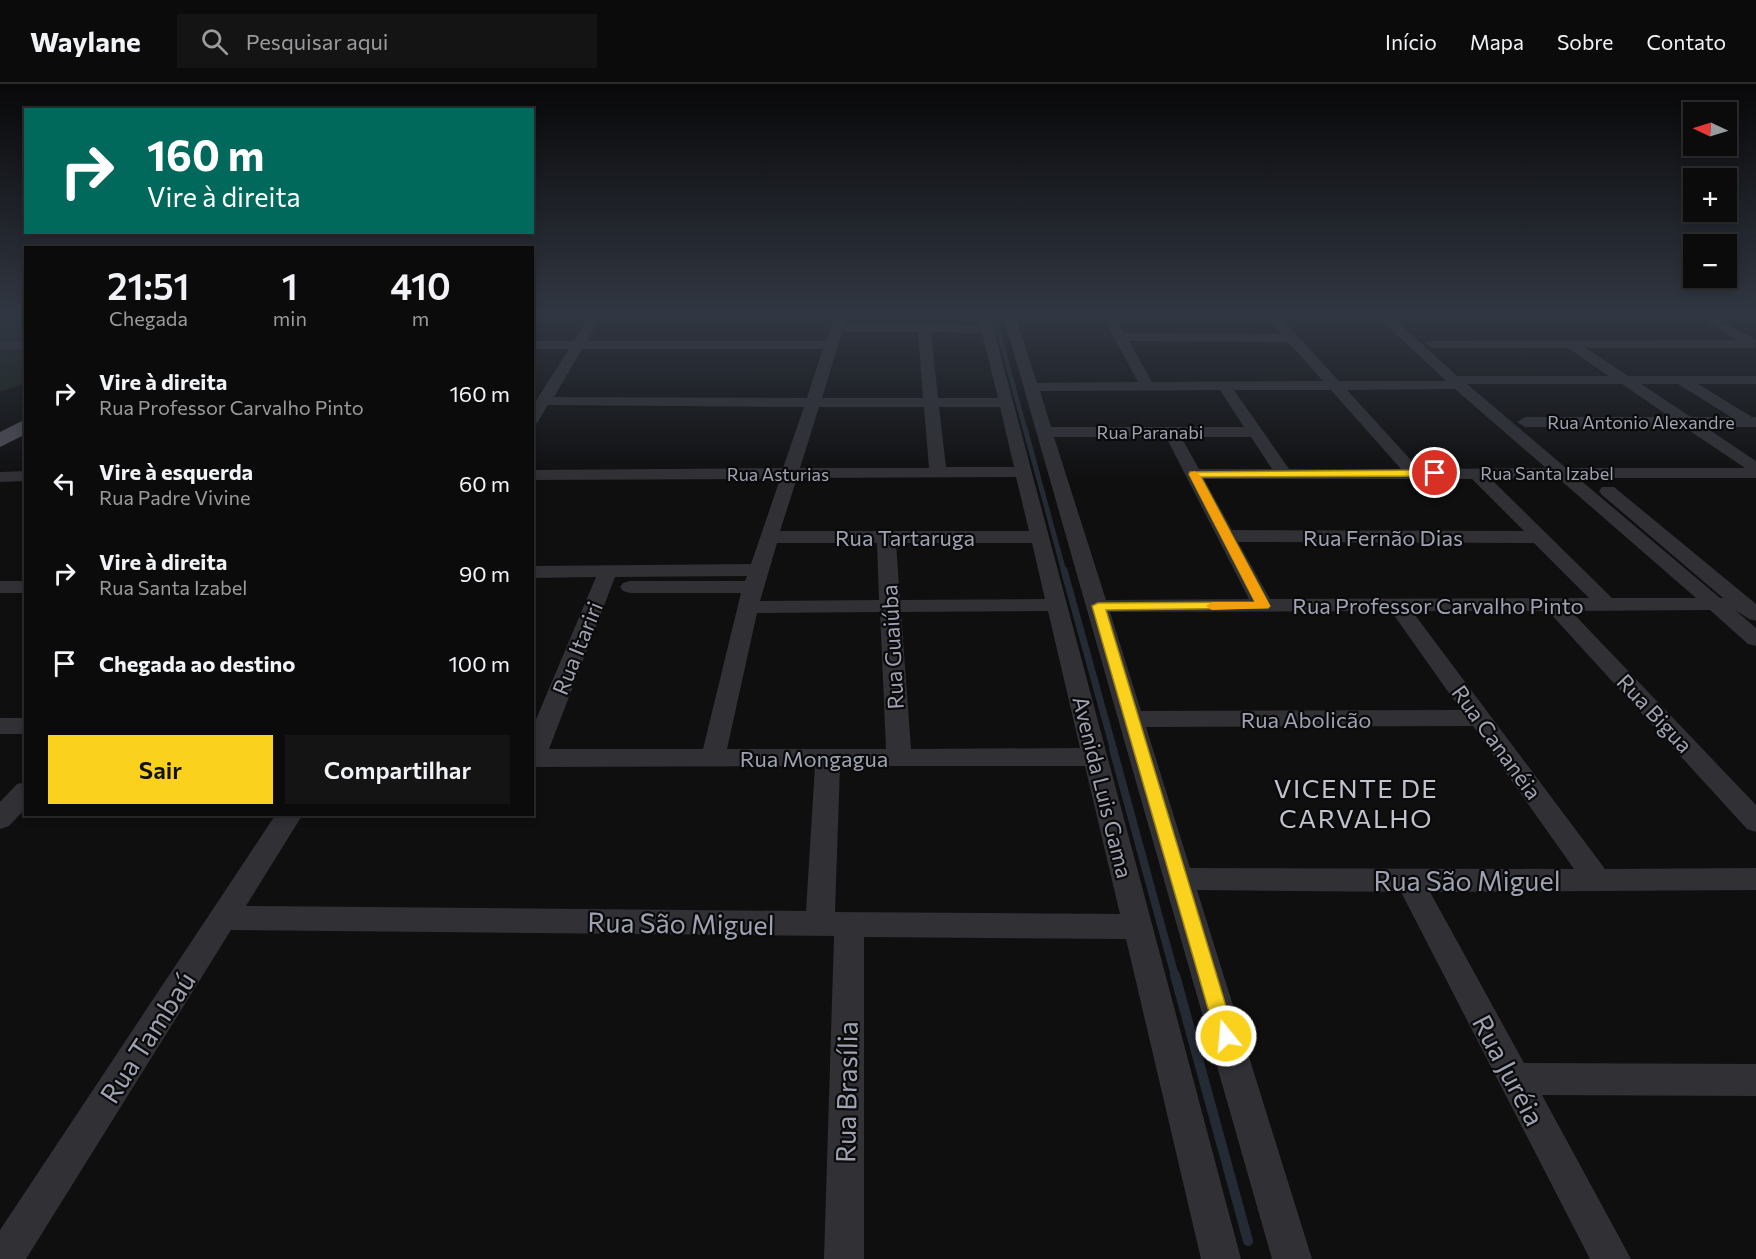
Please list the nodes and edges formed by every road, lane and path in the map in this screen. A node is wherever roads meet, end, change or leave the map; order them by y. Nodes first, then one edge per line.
1 (564, 370) edge
2 (823, 370) edge
3 (928, 370) edge
4 (1001, 370) edge
5 (1021, 370) edge
6 (1138, 370) edge
7 (1319, 370) edge
8 (1447, 370) edge
9 (1453, 370) edge
10 (1609, 370) edge
11 (1624, 380) junction
12 (1681, 380) junction
13 (1756, 380) edge
14 (1462, 382) junction
15 (1147, 386) junction
16 (1224, 386) junction
17 (1334, 386) junction
18 (1031, 387) junction
19 (545, 401) junction
20 (813, 403) junction
21 (932, 403) junction
22 (1006, 403) junction
23 (24, 409) edge
24 (534, 417) edge
25 (1525, 422) junction
26 (1688, 422) junction
27 (1753, 422) edge
28 (0, 424) edge
29 (24, 426) edge
30 (1044, 432) junction
31 (1171, 432) junction
32 (1255, 432) junction
33 (0, 441) edge
34 (1756, 468) edge
35 (938, 472) junction
36 (1024, 472) junction
37 (1414, 473) junction
38 (1476, 473) junction
39 (1563, 473) junction
40 (1586, 473) junction
41 (1756, 473) edge
42 (790, 474) junction
43 (1194, 474) junction
44 (1284, 474) junction
45 (24, 476) edge
46 (534, 476) edge
47 (0, 477) edge
48 (1227, 536) junction
49 (769, 537) junction
50 (886, 537) junction
51 (1040, 537) junction
52 (1539, 537) junction
53 (534, 572) edge
54 (0, 573) edge
55 (24, 573) edge
56 (756, 578) junction
57 (605, 579) junction
58 (0, 587) edge
59 (24, 587) edge
60 (534, 587) edge
61 (1716, 604) junction
62 (1058, 605) junction
63 (1397, 605) junction
64 (1554, 605) junction
65 (1607, 605) junction
66 (890, 606) junction
67 (1098, 606) junction
68 (1263, 606) junction
69 (748, 607) junction
70 (1749, 610) edge
71 (1756, 639) edge
72 (1479, 718) junction
73 (1132, 719) junction
74 (0, 726) edge
75 (24, 726) edge
76 (534, 756) edge
77 (899, 757) junction
78 (1096, 757) junction
79 (534, 758) edge
80 (713, 758) junction
81 (828, 758) junction
82 (24, 793) edge
83 (289, 816) edge
84 (0, 819) edge
85 (1756, 822) edge
86 (1179, 879) junction
87 (1597, 879) junction
88 (1756, 879) edge
89 (1410, 881) junction
90 (224, 918) junction
91 (834, 925) junction
92 (1138, 927) junction
93 (1513, 1079) junction
94 (1756, 1080) edge
95 (4, 1259) edge
96 (844, 1259) edge
97 (1221, 1259) edge
98 (1292, 1259) edge
99 (1611, 1259) edge

1 - 19 street
2 - 20 street
3 - 21 street
4 - 22 street, Avenida Luis Gama
5 - 18 street, Avenida Luis Gama
6 - 15 street
7 - 17 street
8 - 14 street
9 - 14 street
10 - 11 street
11 - 12 street
11 - 14 street
11 - 26 street
12 - 13 street
12 - 27 street
14 - 17 street
14 - 25 street
14 - 39 street
15 - 16 street
15 - 18 street
16 - 17 street
16 - 32 street
17 - 37 street
18 - 30 street, Avenida Luis Gama
19 - 20 street
19 - 24 street
20 - 21 street
20 - 42 street
21 - 22 street
21 - 35 street
22 - 36 street, Avenida Luis Gama
23 - 28 main road
25 - 26 street, Rua Antonio Alexandre
25 - 40 street
26 - 27 street, Rua Antonio Alexandre
26 - 34 street
29 - 33 main road
30 - 31 street, Rua Paranabi
30 - 67 street, Avenida Luis Gama
31 - 32 street, Rua Paranabi
31 - 43 street
32 - 44 street
35 - 36 street, Rua Asturias
35 - 42 street, Rua Asturias
36 - 51 street, Avenida Luis Gama
37 - 38 street, Rua Santa Izabel
37 - 44 street, Rua Santa Izabel
38 - 39 street, Rua Santa Izabel
38 - 52 street
39 - 40 street, Rua Santa Izabel
39 - 61 street
40 - 41 street, Rua Santa Izabel
40 - 70 street
42 - 46 street, Rua Asturias
42 - 49 street
43 - 44 street, Rua Santa Izabel
43 - 48 street
45 - 47 street
48 - 52 street, Rua Fernão Dias
48 - 68 street
49 - 50 street, Rua Tartaruga
49 - 56 street
50 - 51 street, Rua Tartaruga
50 - 66 street, Rua Guaiúba
51 - 62 street, Avenida Luis Gama
52 - 65 street
53 - 57 street
54 - 55 street
56 - 57 street
56 - 69 street
57 - 60 street
57 - 76 street, Rua Itariri
58 - 59 street
61 - 65 street, Rua Professor Carvalho Pinto
61 - 70 street, Rua Professor Carvalho Pinto
61 - 71 street
62 - 66 street
62 - 78 street, Avenida Luis Gama
63 - 64 street, Rua Professor Carvalho Pinto
63 - 68 street, Rua Professor Carvalho Pinto
63 - 72 street, Rua Cananéia
64 - 65 street, Rua Professor Carvalho Pinto
64 - 85 street, Rua Bigua
66 - 69 street
66 - 77 street, Rua Guaiúba
67 - 68 street, Rua Professor Carvalho Pinto
67 - 73 street, Avenida Luis Gama
69 - 80 street
72 - 73 street, Rua Abolicão
72 - 87 street, Rua Cananéia
73 - 86 street, Avenida Luis Gama
74 - 75 street
77 - 78 street, Rua Mongagua
77 - 81 street, Rua Mongagua
78 - 92 street, Avenida Luis Gama
79 - 80 street, Rua Mongagua
80 - 81 street, Rua Mongagua
81 - 91 street, Rua Brasília
82 - 84 street
83 - 90 street, Rua Tambaú
86 - 89 street, Rua São Miguel
86 - 98 street, Avenida Luis Gama
87 - 88 street, Rua São Miguel
87 - 89 street, Rua São Miguel
89 - 93 street, Rua Juréia
90 - 91 street, Rua São Miguel
90 - 95 street, Rua Tambaú
91 - 92 street, Rua São Miguel
91 - 96 street, Rua Brasília
92 - 97 street, Avenida Luis Gama
93 - 94 street
93 - 99 street, Rua Juréia

